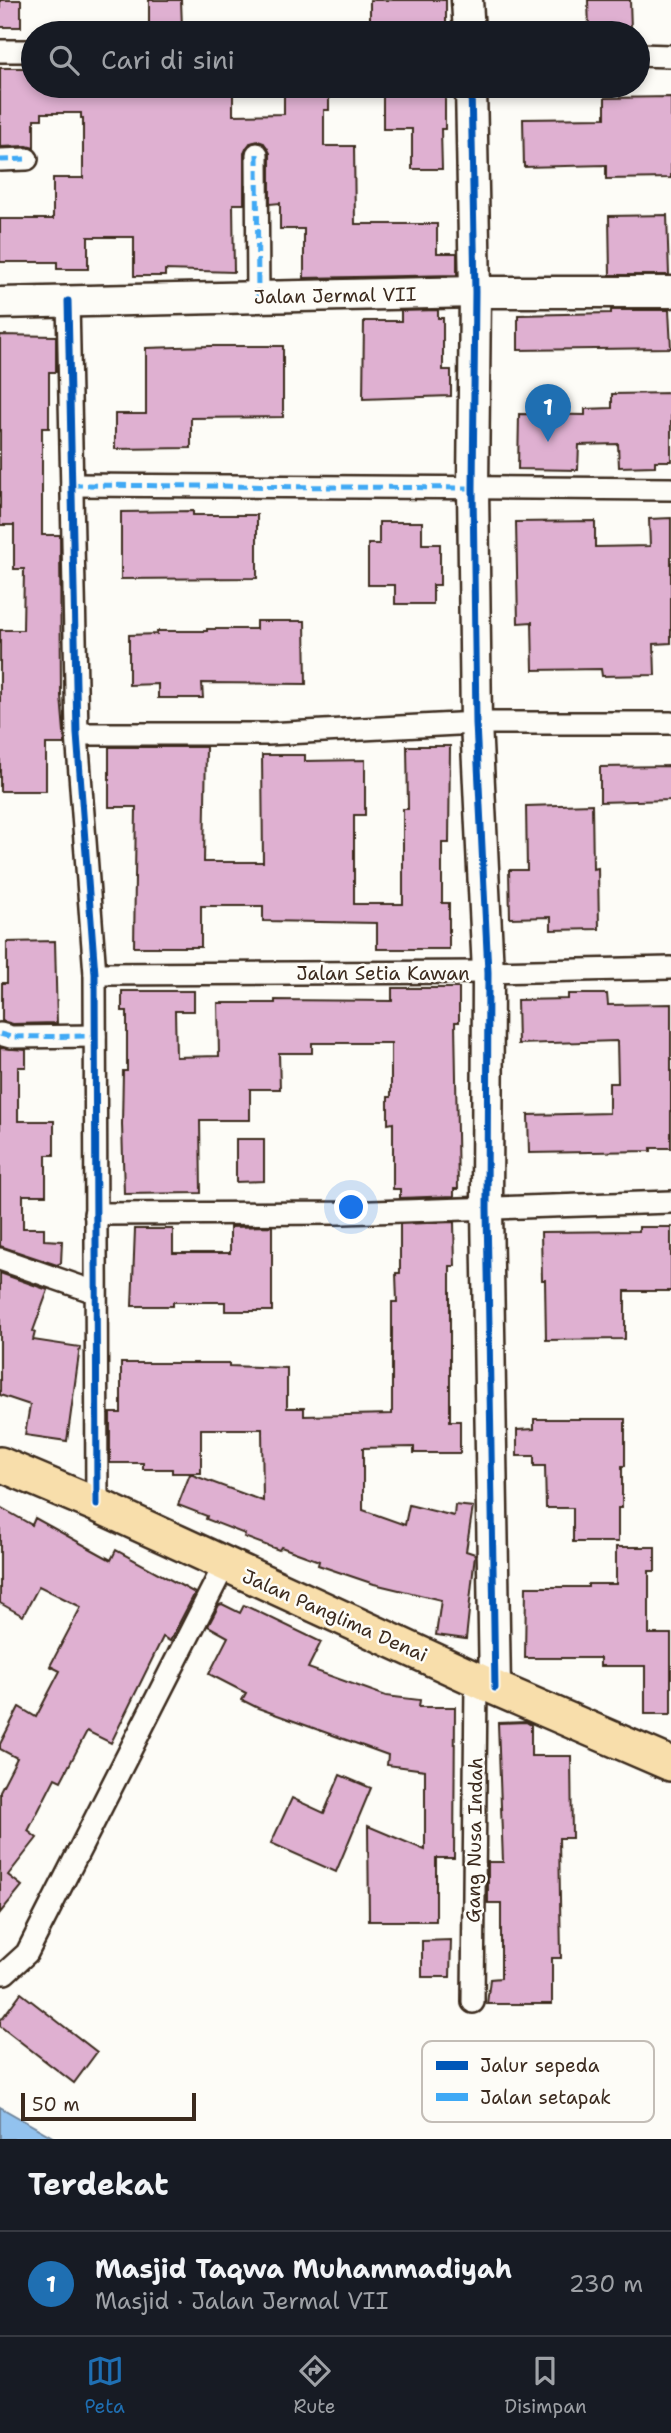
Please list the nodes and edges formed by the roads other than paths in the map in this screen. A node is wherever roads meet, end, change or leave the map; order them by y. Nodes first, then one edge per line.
1 (467, 0) edge
2 (468, 21) edge
3 (0, 51) edge
4 (21, 51) edge
5 (650, 55) edge
6 (671, 56) edge
7 (471, 98) edge
8 (257, 154) dead end
9 (27, 159) dead end
10 (0, 160) edge
11 (475, 292) junction
12 (671, 292) edge
13 (258, 297) junction
14 (68, 301) junction
15 (0, 303) edge
16 (72, 485) junction
17 (473, 488) junction
18 (671, 489) edge
19 (476, 723) junction
20 (671, 723) edge
21 (78, 734) junction
22 (671, 968) edge
23 (488, 972) junction
24 (95, 974) junction
25 (0, 1034) edge
26 (95, 1036) junction
27 (671, 1202) edge
28 (488, 1209) junction
29 (95, 1214) junction
30 (0, 1259) edge
31 (95, 1292) junction
32 (0, 1464) edge
33 (97, 1506) junction
34 (225, 1564) junction
35 (485, 1684) junction
36 (671, 1764) edge
37 (0, 1973) edge
38 (473, 2002) dead end

1 - 2 street
3 - 4 street
5 - 6 street
7 - 11 street
8 - 13 street
9 - 10 street
11 - 12 street, Jalan Jermal VII
11 - 13 street, Jalan Jermal VII
11 - 17 street
13 - 14 street, Jalan Jermal VII
14 - 15 street, Jalan Jermal VII
14 - 16 street
16 - 17 street
16 - 21 street
17 - 18 street
17 - 19 street
19 - 20 street
19 - 21 street
19 - 23 street
21 - 24 street
22 - 23 street, Jalan Setia Kawan
23 - 24 street, Jalan Setia Kawan
23 - 28 street
24 - 26 street
25 - 26 street
26 - 29 street
27 - 28 street
28 - 29 street
28 - 35 street
29 - 31 street
30 - 31 street
31 - 33 street
32 - 33 main road, Jalan Panglima Denai
33 - 34 main road, Jalan Panglima Denai
34 - 35 main road, Jalan Panglima Denai
34 - 37 street
35 - 36 main road, Jalan Panglima Denai
35 - 38 street, Gang Nusa Indah

